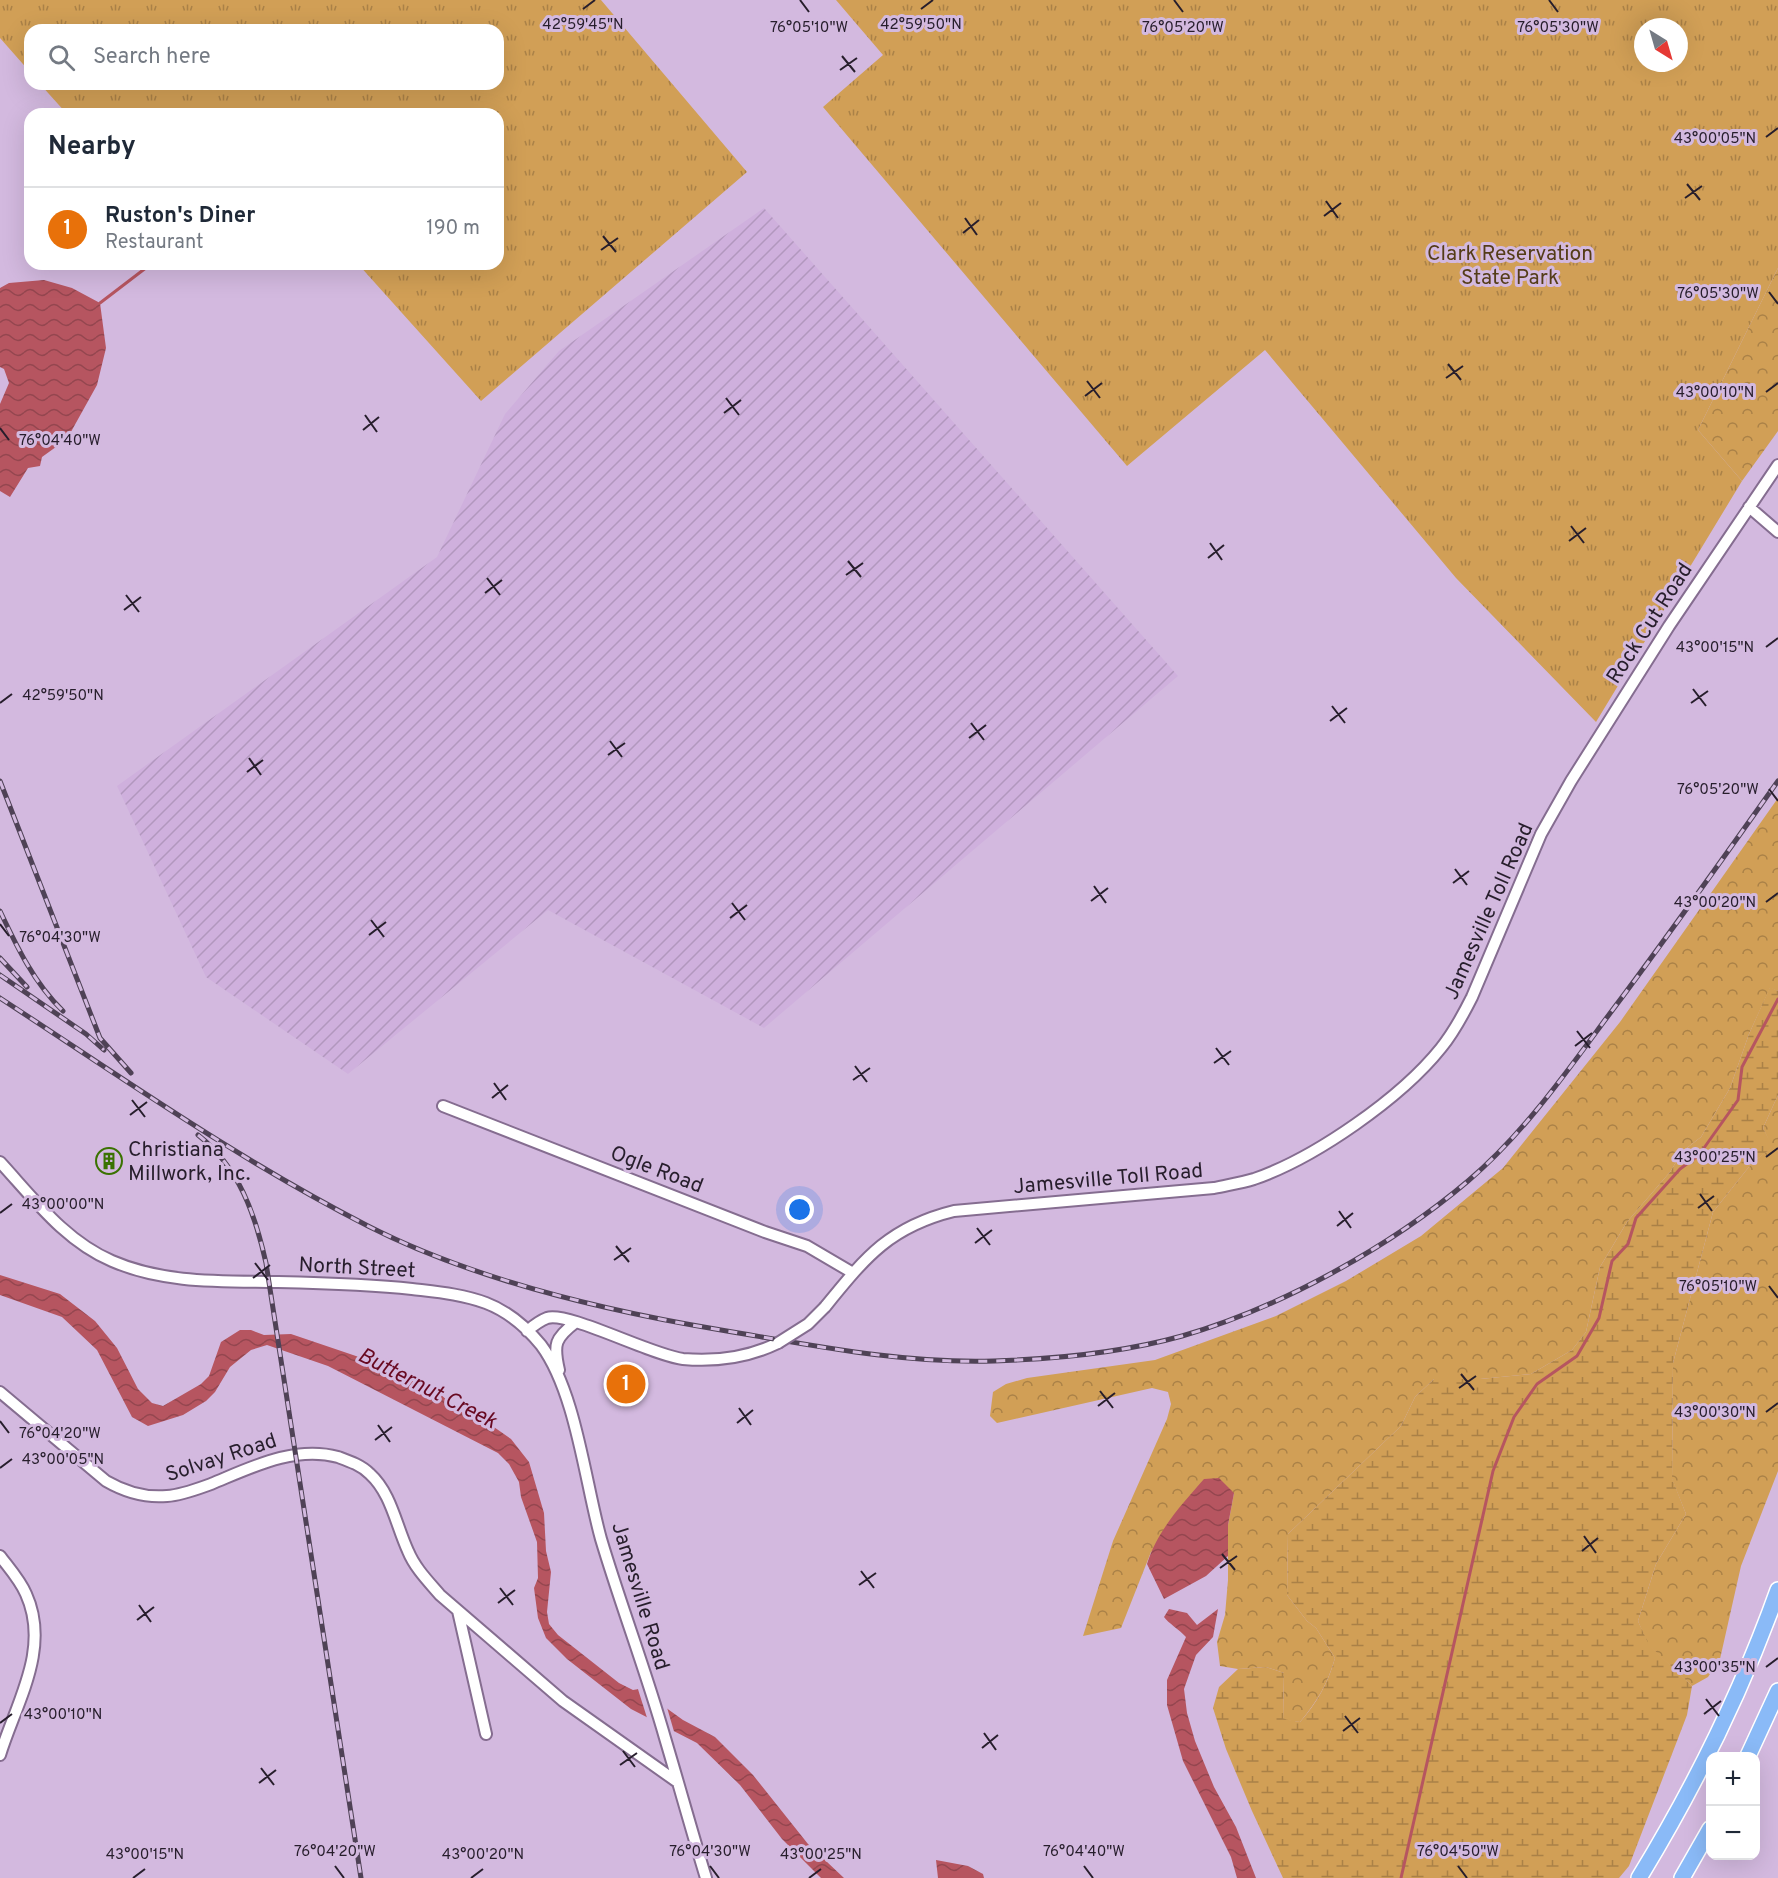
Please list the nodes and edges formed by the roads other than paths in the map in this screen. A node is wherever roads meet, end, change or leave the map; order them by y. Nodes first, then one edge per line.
1 (1778, 465) edge
2 (1749, 507) junction
3 (1778, 532) edge
4 (1557, 806) joint
5 (443, 1106) dead end
6 (0, 1162) edge
7 (853, 1273) junction
8 (576, 1322) junction
9 (528, 1331) junction
10 (562, 1385) junction
11 (0, 1392) edge
12 (0, 1556) edge
13 (1778, 1590) edge
14 (458, 1610) junction
15 (1778, 1691) edge
16 (486, 1734) dead end
17 (1750, 1752) edge
18 (0, 1755) edge
19 (676, 1781) junction
20 (1706, 1836) edge
21 (706, 1878) edge
22 (1639, 1878) edge
23 (1682, 1878) edge

1 - 2 street, Rock Cut Road
2 - 3 street
2 - 4 street, Rock Cut Road
4 - 7 street, Jamesville Toll Road
5 - 7 street, Ogle Road
6 - 9 street, North Street
7 - 8 street, Jamesville Toll Road, bridge
8 - 9 street, Jamesville Toll Road
8 - 10 street
9 - 10 street, Jamesville Road
10 - 19 street, Jamesville Road
11 - 14 street, Solvay Road
12 - 18 street
13 - 22 highway
14 - 16 street
14 - 19 street, Solvay Road
15 - 17 highway
19 - 21 street, Jamesville Road
20 - 23 highway

